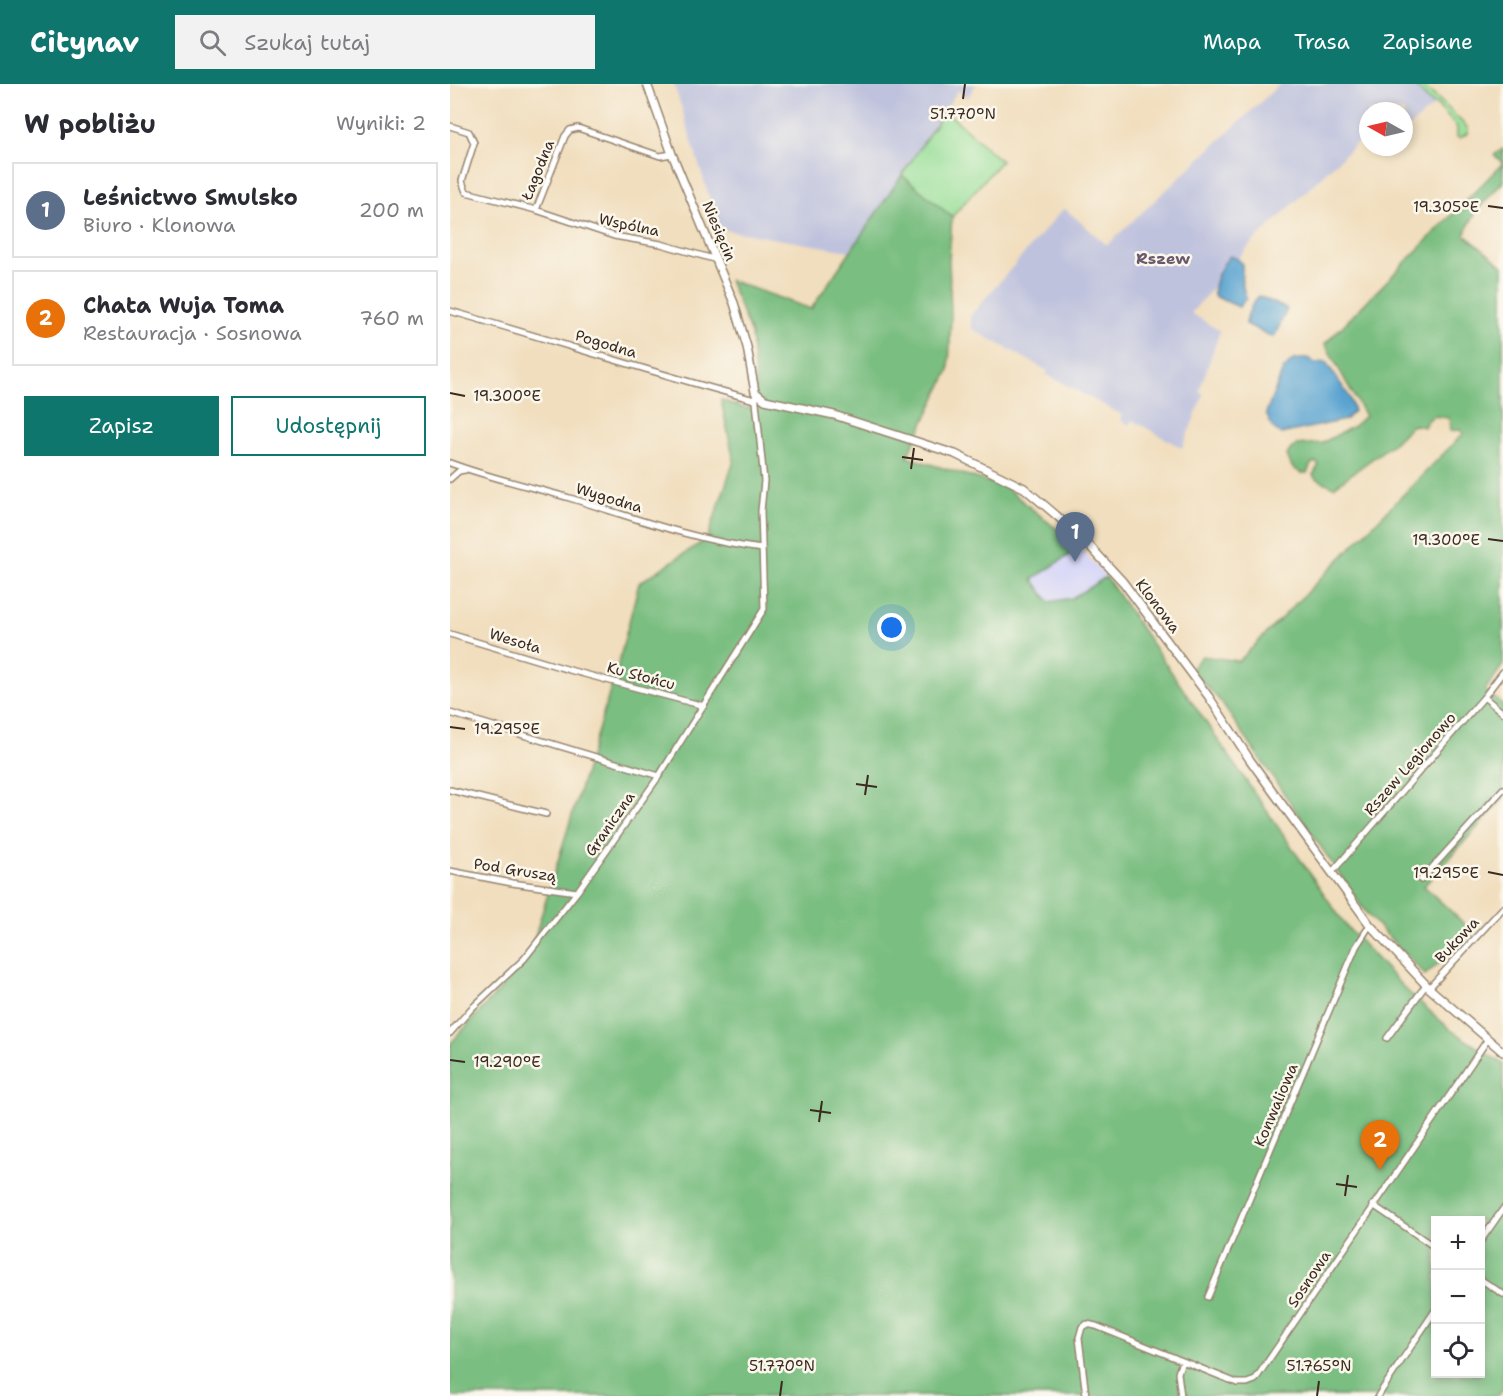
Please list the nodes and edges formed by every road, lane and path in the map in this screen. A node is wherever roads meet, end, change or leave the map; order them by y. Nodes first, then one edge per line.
1 (646, 84) edge
2 (450, 126) edge
3 (672, 153) junction
4 (536, 210) junction
5 (717, 260) junction
6 (450, 311) edge
7 (755, 396) junction
8 (450, 463) edge
9 (467, 469) junction
10 (450, 479) edge
11 (762, 549) junction
12 (450, 634) edge
13 (573, 671) joint
14 (1503, 672) edge
15 (1484, 697) junction
16 (704, 705) junction
17 (450, 713) edge
18 (1503, 713) edge
19 (659, 776) junction
20 (1503, 789) edge
21 (450, 790) edge
22 (546, 814) dead end
23 (450, 871) edge
24 (1333, 871) junction
25 (1421, 880) dead end
26 (577, 892) junction
27 (1503, 908) edge
28 (1370, 925) junction
29 (1427, 987) junction
30 (450, 1033) edge
31 (1387, 1038) dead end
32 (1488, 1039) junction
33 (1503, 1052) edge
34 (1372, 1205) junction
35 (1503, 1209) edge
36 (1485, 1235) edge
37 (1431, 1245) edge
38 (1485, 1282) edge
39 (1503, 1294) edge
40 (1208, 1297) dead end
41 (1431, 1317) edge
42 (1182, 1361) junction
43 (1086, 1396) edge
44 (1180, 1396) edge
45 (1378, 1396) edge

1 - 3 street, Niesięcin
2 - 4 street, Łagodna
3 - 4 street, Łagodna
3 - 5 street, Niesięcin
4 - 5 street, Wspólna
5 - 7 street, Niesięcin
6 - 7 street, Pogodna
7 - 11 street
7 - 24 street, Klonowa
8 - 9 street, Wygodna
9 - 10 street
9 - 11 street, Wygodna
11 - 16 street, Graniczna
12 - 13 street, Wesoła
13 - 16 street, Ku Słońcu
14 - 15 street, Rszew Legionowo
15 - 18 street
15 - 24 street, Rszew Legionowo
16 - 19 street, Graniczna
17 - 19 street
19 - 26 street, Graniczna
20 - 25 street
21 - 22 street
23 - 26 street, Pod Gruszą
24 - 28 street, Klonowa
26 - 30 street, Graniczna
27 - 29 street, Bukowa
28 - 29 street, Klonowa
28 - 40 street, Konwaliowa
29 - 31 street
29 - 32 street, Klonowa
32 - 33 street, Klonowa
32 - 34 street, Sosnowa
34 - 37 street
34 - 42 street, Sosnowa
35 - 36 street
38 - 39 street
41 - 45 street
42 - 43 street, Sosnowa
42 - 44 street

